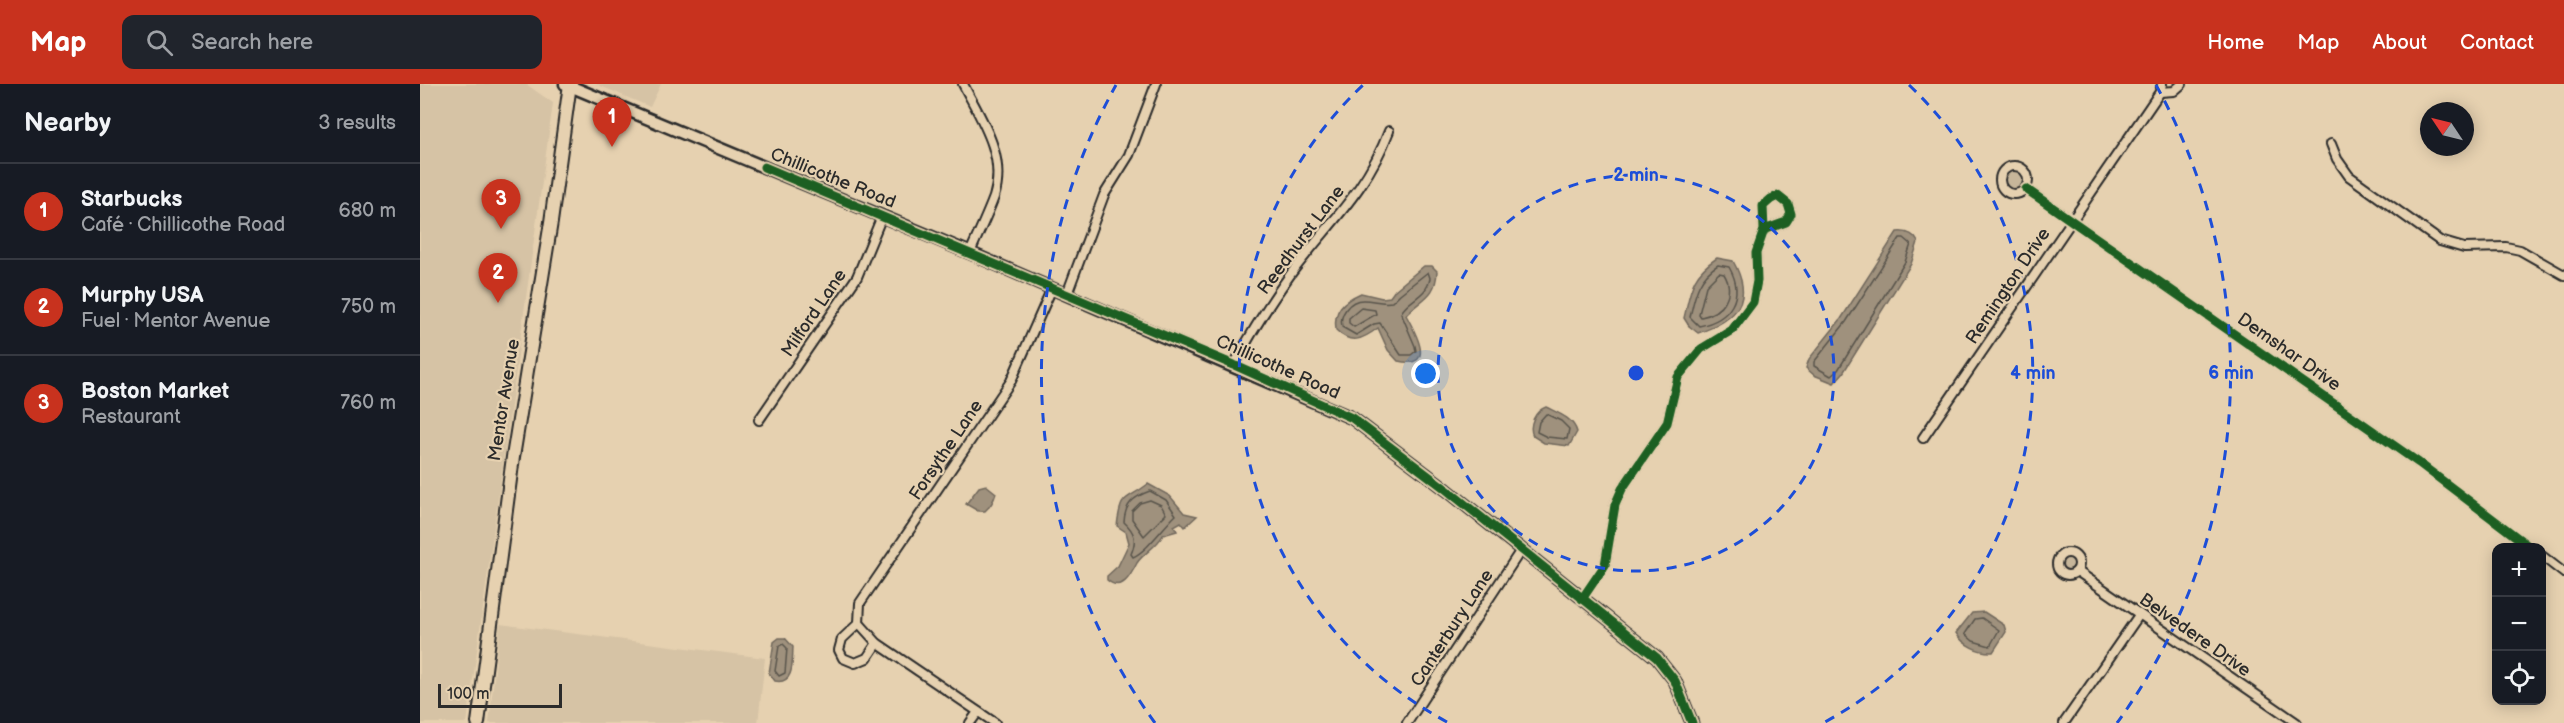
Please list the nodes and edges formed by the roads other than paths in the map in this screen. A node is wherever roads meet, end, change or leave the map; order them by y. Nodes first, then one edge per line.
1 (963, 84) edge
2 (1156, 84) edge
3 (2182, 84) edge
4 (568, 85) edge
5 (2161, 88) edge
6 (1389, 131) dead end
7 (2331, 144) dead end
8 (2026, 189) dead end
9 (882, 216) junction
10 (2072, 220) junction
11 (1764, 230) junction
12 (970, 253) junction
13 (2564, 274) edge
14 (1052, 288) junction
15 (1066, 294) junction
16 (1234, 365) junction
17 (759, 420) dead end
18 (1923, 438) dead end
19 (2524, 543) edge
20 (1521, 550) junction
21 (2546, 560) edge
22 (2077, 571) dead end
23 (2564, 573) edge
24 (1582, 599) junction
25 (2139, 615) junction
26 (859, 623) junction
27 (878, 643) junction
28 (978, 712) junction
29 (478, 723) edge
30 (970, 723) edge
31 (995, 723) edge
32 (1407, 723) edge
33 (1692, 723) edge
34 (2064, 723) edge
35 (2297, 723) edge

1 - 12 street
2 - 15 street
3 - 5 street
4 - 9 street, Chillicothe Road
4 - 29 main road, Mentor Avenue
5 - 10 street, Remington Drive
6 - 16 street, Reedhurst Lane
7 - 13 street
8 - 10 street, Demshar Drive
9 - 12 street, Chillicothe Road
9 - 17 street, Milford Lane
10 - 18 street, Remington Drive
10 - 19 street, Demshar Drive
11 - 11 street
11 - 24 street
12 - 14 street, Chillicothe Road
14 - 15 street, Chillicothe Road
14 - 26 street, Forsythe Lane
15 - 16 street, Chillicothe Road
16 - 20 street, Chillicothe Road
20 - 24 street, Chillicothe Road
20 - 32 street, Canterbury Lane
21 - 23 street
22 - 25 street, Belvedere Drive
24 - 33 street, Chillicothe Road
25 - 34 street
25 - 35 street, Belvedere Drive
26 - 27 street
26 - 27 street
27 - 28 street
28 - 30 street
28 - 31 street

